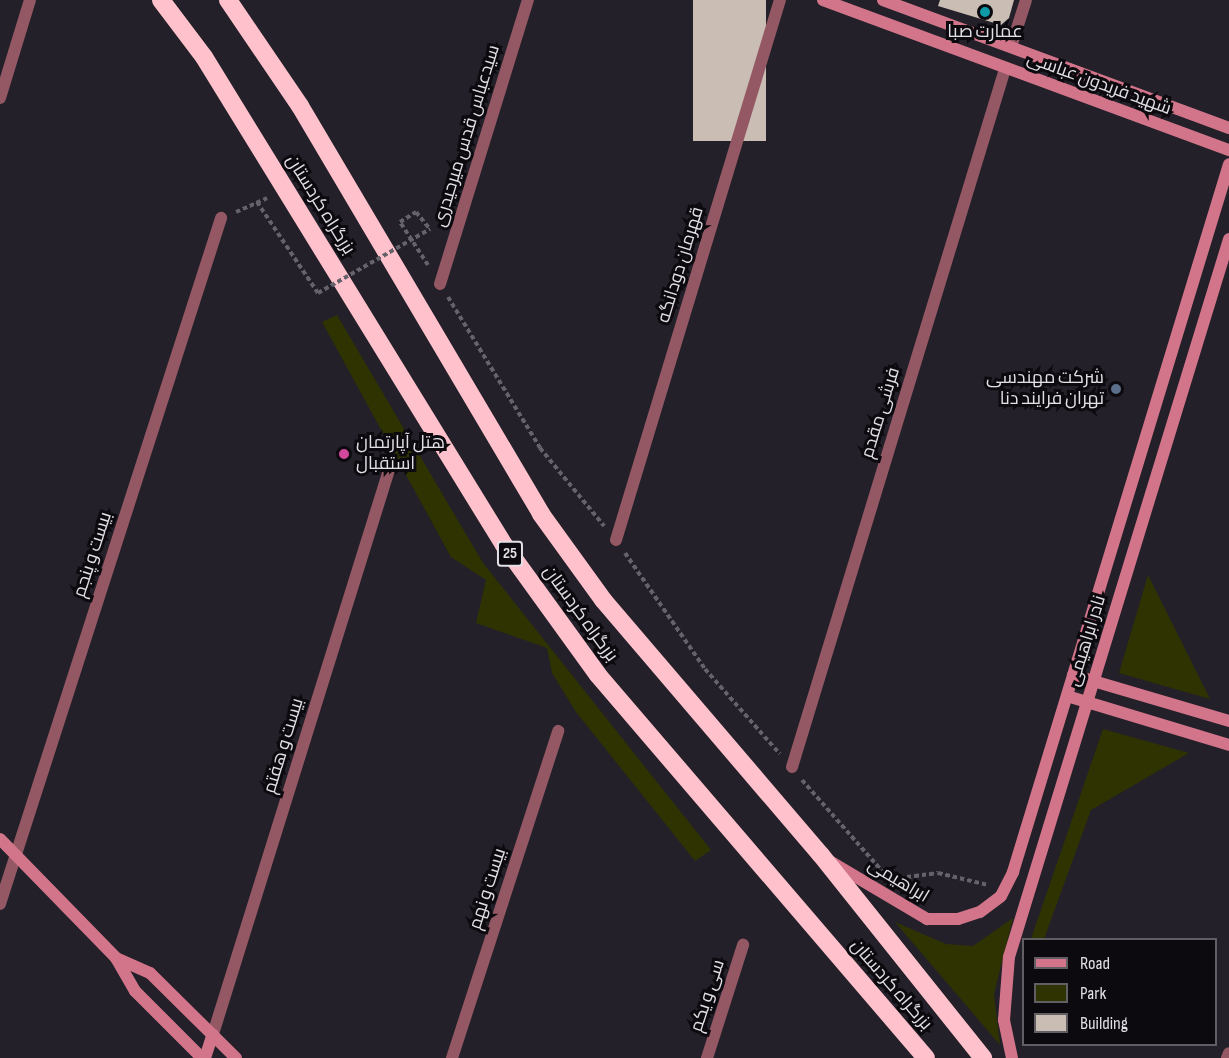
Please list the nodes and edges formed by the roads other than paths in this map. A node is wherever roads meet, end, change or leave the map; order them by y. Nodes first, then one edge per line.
1 (30, 0) edge
2 (161, 0) edge
3 (228, 0) edge
4 (528, 0) edge
5 (780, 0) edge
6 (823, 0) edge
7 (883, 0) edge
8 (1026, 0) edge
9 (1011, 47) junction
10 (1005, 69) junction
11 (0, 98) edge
12 (1229, 128) edge
13 (1229, 150) edge
14 (1229, 164) edge
15 (221, 218) road end
16 (1229, 239) edge
17 (440, 284) road end
18 (389, 470) dead end
19 (615, 540) dead end
20 (1073, 675) junction
21 (1093, 681) junction
22 (1067, 696) junction
23 (1086, 702) junction
24 (1229, 722) edge
25 (558, 731) dead end
26 (1229, 745) edge
27 (792, 767) road end
28 (0, 839) edge
29 (15, 854) junction
30 (821, 855) junction
31 (1013, 872) joint
32 (0, 904) edge
33 (743, 945) dead end
34 (116, 958) junction
35 (213, 1034) junction
36 (1229, 1053) edge
37 (203, 1058) edge
38 (236, 1058) edge
39 (452, 1058) edge
40 (707, 1058) edge
41 (926, 1058) edge
42 (982, 1058) edge
43 (1012, 1058) edge
44 (1227, 1058) edge

1 - 11 street
2 - 41 highway, بزرگراه کردستان / 25
3 - 30 highway, بزرگراه کردستان
4 - 17 street, سیدعباس قدس میرحیدری
5 - 19 street, قهرمان دودانگه
6 - 10 street, شهید فریدون عباسی
7 - 9 street, شهید فریدون عباسی
8 - 9 street
9 - 10 street
9 - 12 street, شهید فریدون عباسی
10 - 13 street, شهید فریدون عباسی
10 - 27 street, فرشی مقدم
14 - 20 street, نادر ابراهیمی
15 - 29 street, بیست و پنجم
16 - 21 street, نادر ابراهیمی
18 - 35 street, بیست و هفتم
20 - 21 street
20 - 22 street, نادر ابراهیمی
21 - 23 street, نادر ابراهیمی
21 - 24 street
22 - 23 street
22 - 31 street, نادر ابراهیمی
23 - 26 street
23 - 43 street, نادر ابراهیمی
25 - 39 street, بیست و نهم
28 - 29 street
29 - 32 street, بیست و پنجم
29 - 34 street
30 - 31 street, ابراهیمی
30 - 42 highway, بزرگراه کردستان
33 - 40 street, سی و یکم
34 - 35 street
34 - 37 street
35 - 37 street
35 - 38 street
36 - 44 street

